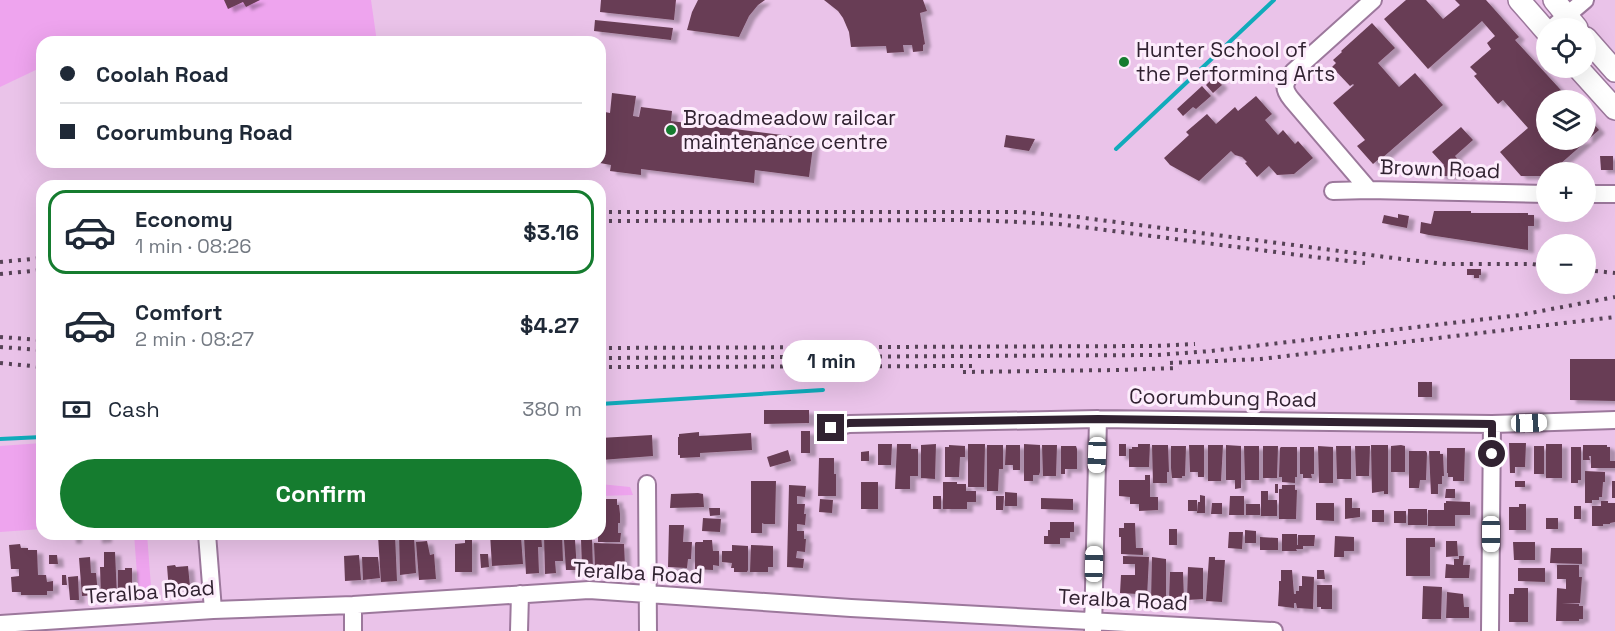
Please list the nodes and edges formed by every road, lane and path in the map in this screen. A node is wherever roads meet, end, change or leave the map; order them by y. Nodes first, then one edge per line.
1 (1373, 0) edge
2 (1519, 0) edge
3 (1585, 0) edge
4 (1563, 18) edge
5 (1536, 20) edge
6 (1596, 49) edge
7 (1615, 71) edge
8 (1587, 78) edge
9 (1615, 109) edge
10 (1369, 190) junction
11 (1333, 191) dead end
12 (1536, 194) edge
13 (1596, 194) edge
14 (1615, 194) edge
15 (1098, 419) junction
16 (1615, 420) edge
17 (1492, 424) junction
18 (831, 428) dead end
19 (647, 484) dead end
20 (207, 540) edge
21 (520, 594) junction
22 (648, 594) junction
23 (353, 605) junction
24 (213, 610) junction
25 (0, 624) edge
26 (1093, 626) edge
27 (353, 631) edge
28 (519, 631) edge
29 (648, 631) edge
30 (1274, 631) edge
31 (1491, 631) edge

1 - 10 street
2 - 5 main road
3 - 4 street
6 - 7 main road
8 - 9 main road
10 - 11 street, Brown Road
10 - 12 street, Brown Road
13 - 14 street
15 - 17 street, Coorumbung Road
15 - 18 street, Coorumbung Road
15 - 26 street
16 - 17 street, Coorumbung Road
17 - 31 street
19 - 22 street
20 - 24 street
21 - 22 street, Teralba Road
21 - 23 street, Teralba Road
21 - 28 street
22 - 26 street, Teralba Road
22 - 29 street
23 - 24 street, Teralba Road
23 - 27 street
24 - 25 street, Teralba Road
26 - 30 street, Teralba Road

